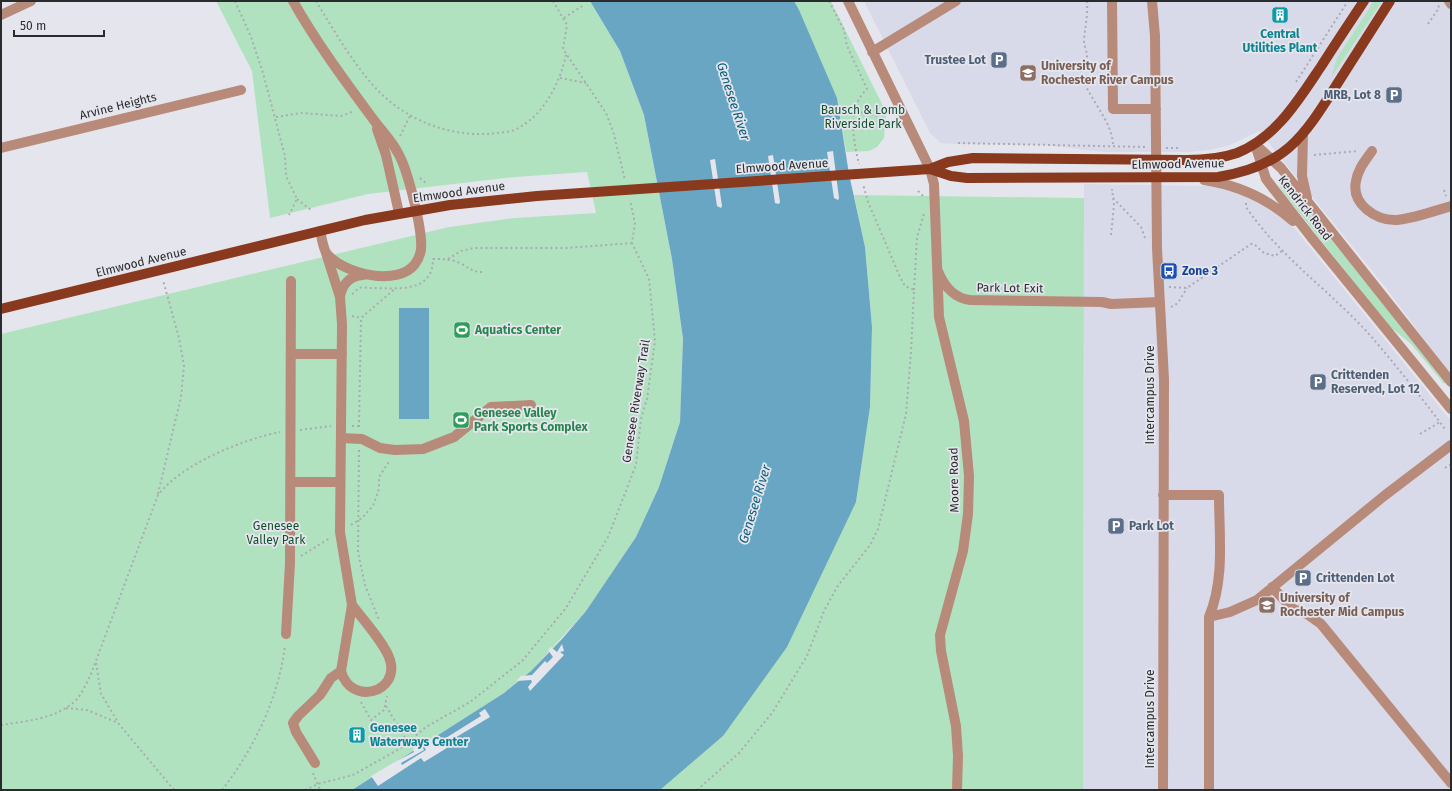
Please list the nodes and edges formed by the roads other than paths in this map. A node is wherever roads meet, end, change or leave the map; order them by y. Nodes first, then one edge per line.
1 (31, 1) edge
2 (293, 1) edge
3 (848, 1) edge
4 (956, 1) edge
5 (1112, 1) edge
6 (1152, 1) edge
7 (1364, 1) edge
8 (1390, 1) edge
9 (1449, 1) edge
10 (1451, 4) edge
11 (1, 15) edge
12 (872, 52) junction
13 (241, 90) dead end
14 (1156, 109) junction
15 (374, 120) junction
16 (1303, 135) junction
17 (1255, 144) junction
18 (1, 148) edge
19 (1367, 151) road end
20 (1272, 160) junction
21 (1262, 165) junction
22 (930, 169) junction
23 (1194, 178) junction
24 (1308, 202) junction
25 (1451, 206) edge
26 (415, 210) junction
27 (399, 213) junction
28 (320, 231) junction
29 (1311, 237) junction
30 (326, 253) junction
31 (936, 266) junction
32 (366, 275) junction
33 (291, 281) dead end
34 (340, 297) junction
35 (1164, 305) junction
36 (1, 310) edge
37 (291, 354) junction
38 (342, 354) junction
39 (1451, 382) edge
40 (530, 405) dead end
41 (1451, 409) edge
42 (341, 438) junction
43 (1451, 445) edge
44 (291, 482) junction
45 (340, 482) junction
46 (1163, 495) junction
47 (1272, 587) junction
48 (352, 605) junction
49 (1209, 617) junction
50 (286, 634) road end
51 (341, 671) junction
52 (315, 763) road end
53 (1451, 783) edge
54 (957, 790) edge
55 (1163, 790) edge
56 (1209, 790) edge

1 - 11 street
2 - 15 street
3 - 12 street, Moore Road
4 - 12 street
5 - 14 street
6 - 14 street, Intercampus Drive
7 - 17 main road, Elmwood Avenue
8 - 16 main road, Elmwood Avenue
9 - 10 street
12 - 22 street, Moore Road
13 - 18 street, Arvine Heights
14 - 35 street, Intercampus Drive
15 - 26 street
15 - 27 street
16 - 20 main road, Elmwood Avenue
16 - 24 street
17 - 20 street, Kendrick Road
17 - 21 street, Kendrick Road
17 - 22 main road, Elmwood Avenue
19 - 25 street
20 - 21 main road, Elmwood Avenue
20 - 24 street, Kendrick Road
21 - 23 main road, Elmwood Avenue
21 - 29 street, Kendrick Road
22 - 23 main road, Elmwood Avenue
22 - 26 main road, Elmwood Avenue
22 - 31 street, Moore Road
23 - 29 street
24 - 39 street, Kendrick Road
26 - 27 main road, Elmwood Avenue
26 - 32 street
27 - 28 main road, Elmwood Avenue
28 - 30 street
28 - 36 main road, Elmwood Avenue
29 - 41 street, Kendrick Road
30 - 32 street
30 - 34 street
31 - 35 street, Park Lot Exit
31 - 54 street, Moore Road
32 - 34 street
33 - 37 street
34 - 38 street
35 - 46 street, Intercampus Drive
37 - 38 street
37 - 44 street
38 - 42 street
40 - 42 street
42 - 45 street
43 - 47 street
44 - 45 street
44 - 50 street
45 - 48 street
46 - 49 street
46 - 55 street, Intercampus Drive
47 - 49 street
47 - 53 street
48 - 51 street
48 - 51 street
49 - 56 street
51 - 52 street

